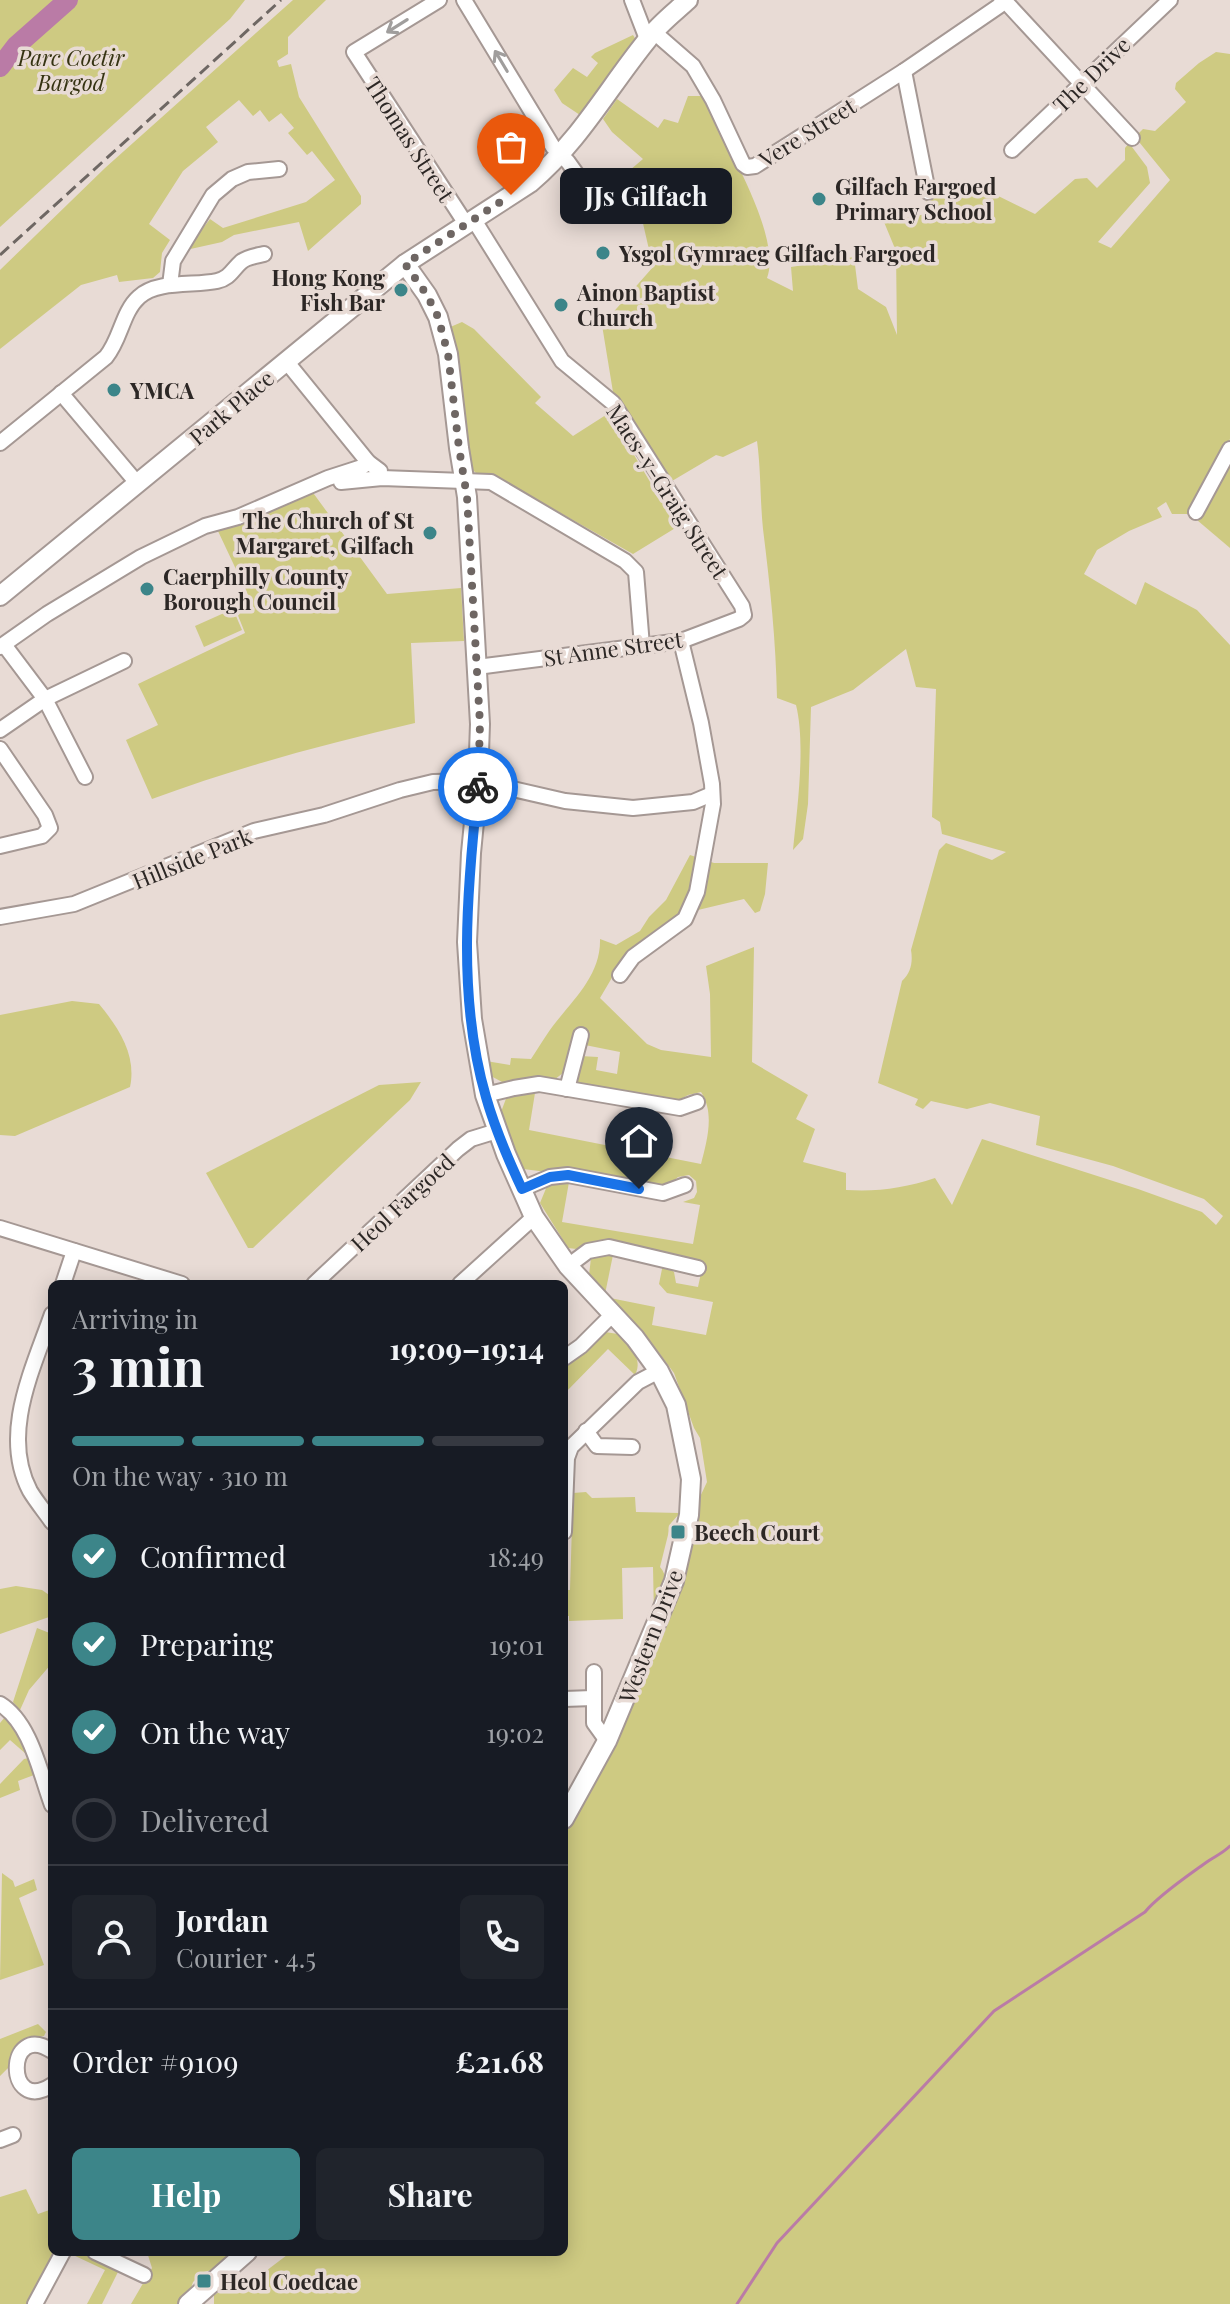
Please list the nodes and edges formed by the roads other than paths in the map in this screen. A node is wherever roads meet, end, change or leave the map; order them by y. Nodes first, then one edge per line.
1 (439, 0) edge
2 (464, 0) edge
3 (632, 0) edge
4 (688, 0) edge
5 (1003, 0) edge
6 (1170, 0) edge
7 (651, 35) junction
8 (904, 71) junction
9 (1083, 83) junction
10 (1132, 138) dead end
11 (1012, 150) dead end
12 (560, 156) junction
13 (279, 169) dead end
14 (928, 192) dead end
15 (596, 201) dead end
16 (470, 222) junction
17 (264, 254) dead end
18 (405, 264) junction
19 (170, 285) junction
20 (286, 361) junction
21 (61, 393) junction
22 (0, 443) edge
23 (1230, 449) edge
24 (464, 480) junction
25 (137, 483) junction
26 (331, 484) dead end
27 (1196, 512) dead end
28 (0, 596) edge
29 (744, 615) joint
30 (681, 641) junction
31 (642, 646) junction
32 (2, 647) edge
33 (124, 661) dead end
34 (477, 667) junction
35 (45, 699) junction
36 (0, 730) edge
37 (0, 749) edge
38 (85, 777) dead end
39 (478, 781) junction
40 (712, 794) junction
41 (0, 846) edge
42 (0, 917) edge
43 (620, 975) dead end
44 (581, 1035) dead end
45 (567, 1089) junction
46 (485, 1095) junction
47 (697, 1102) dead end
48 (497, 1131) junction
49 (685, 1185) dead end
50 (522, 1189) junction
51 (534, 1217) junction
52 (0, 1228) edge
53 (74, 1251) junction
54 (568, 1266) junction
55 (698, 1268) dead end
56 (64, 1280) edge
57 (153, 1280) edge
58 (318, 1280) edge
59 (464, 1280) edge
60 (612, 1315) junction
61 (48, 1325) edge
62 (568, 1355) edge
63 (659, 1371) junction
64 (586, 1431) junction
65 (632, 1447) dead end
66 (568, 1455) edge
67 (48, 1516) edge
68 (594, 1672) dead end
69 (593, 1698) junction
70 (568, 1699) edge
71 (0, 1704) edge
72 (607, 1741) junction
73 (48, 1794) edge
74 (568, 1812) edge
75 (48, 2045) edge
76 (16, 2076) junction
77 (0, 2082) edge
78 (48, 2087) edge
79 (61, 2256) edge
80 (106, 2256) edge
81 (242, 2256) edge
82 (137, 2268) dead end
83 (35, 2304) edge
84 (188, 2304) edge

1 -> 16 street, Thomas Street
12 -> 2 street
3 - 7 street
4 - 7 street, Park Place
5 - 8 street, Vere Street
5 - 9 street
6 - 9 street, The Drive
7 - 8 street, Vere Street
7 - 12 street, Park Place
8 - 14 street
9 - 10 street
9 - 11 street, The Drive
12 - 15 street
12 - 16 street, Park Place
13 - 19 street
16 - 18 street, Park Place
16 - 29 street, Maes-y-Graig Street
17 - 19 street
18 - 20 street, Park Place
18 - 24 street, Western Drive
19 - 21 street
20 - 25 street, Park Place
20 - 32 street
21 - 22 street
21 - 25 street
23 - 27 street
24 - 26 street
24 - 31 street
24 - 34 street, Western Drive
25 - 28 street, Park Place
29 - 30 street, St Anne Street
30 - 31 street, St Anne Street
30 - 40 street
31 - 34 street, St Anne Street
32 - 35 street
33 - 35 street
34 - 39 street, Western Drive
35 - 36 street
35 - 38 street
37 - 41 street
39 - 40 street, Hillside Park
39 - 42 street, Hillside Park
39 - 46 street, Western Drive
40 - 43 street
44 - 45 street
45 - 46 street
45 - 47 street
46 - 48 street, Western Drive
48 - 50 street, Western Drive
48 - 58 street, Heol Fargoed
49 - 50 street
50 - 51 street, Western Drive
51 - 54 street, Western Drive
51 - 59 street
52 - 53 street
53 - 56 street
53 - 57 street
54 - 55 street
54 - 60 street, Western Drive
60 - 62 street
60 - 63 street, Western Drive
61 - 67 street
63 - 64 street
63 - 72 street, Western Drive
64 - 65 street
64 - 66 street
68 - 69 street
69 - 70 street
69 - 72 street
71 - 73 street
72 - 74 street, Western Drive
75 - 76 street
76 - 77 street
76 - 78 street
79 - 83 street
80 - 82 street
81 - 84 street

